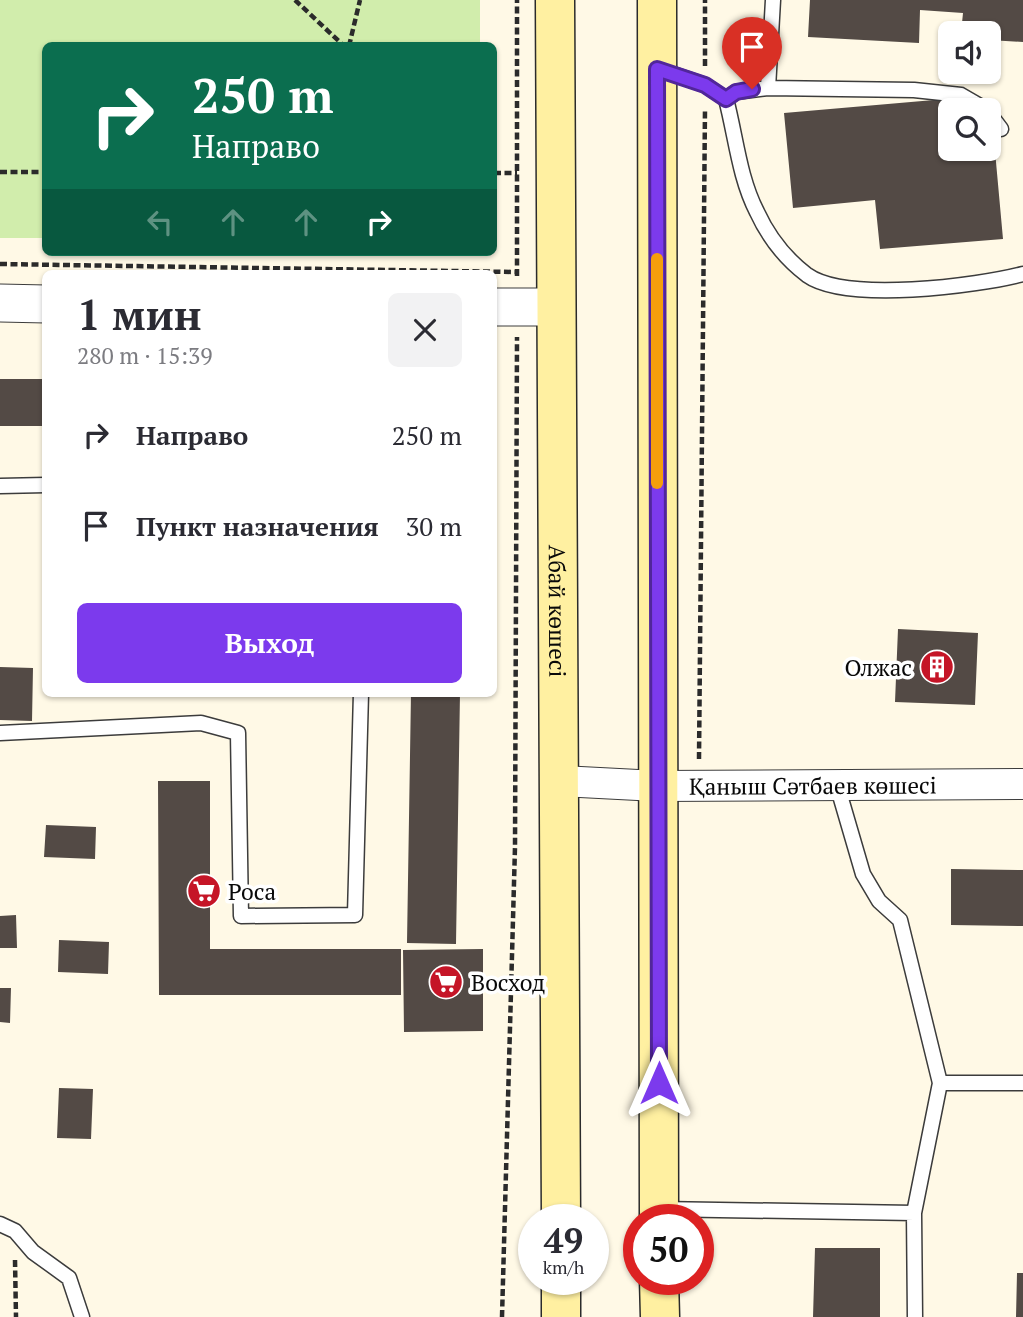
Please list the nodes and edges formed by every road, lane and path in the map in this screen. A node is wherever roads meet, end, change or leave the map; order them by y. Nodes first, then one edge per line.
1 (295, 0) edge
2 (360, 0) edge
3 (517, 0) edge
4 (555, 0) edge
5 (657, 0) edge
6 (705, 0) edge
7 (773, 0) edge
8 (342, 42) edge
9 (347, 42) edge
10 (657, 69) junction
11 (705, 85) junction
12 (768, 88) junction
13 (966, 98) edge
14 (726, 99) junction
15 (0, 172) edge
16 (42, 172) edge
17 (497, 173) edge
18 (517, 173) junction
19 (0, 264) edge
20 (99, 270) edge
21 (1023, 274) edge
22 (509, 295) edge
23 (0, 303) edge
24 (42, 304) edge
25 (555, 307) junction
26 (42, 485) edge
27 (0, 486) edge
28 (362, 697) edge
29 (0, 733) edge
30 (561, 781) junction
31 (1023, 784) edge
32 (699, 785) junction
33 (837, 785) junction
34 (657, 786) junction
35 (940, 1083) junction
36 (1023, 1083) edge
37 (561, 1204) edge
38 (659, 1204) edge
39 (914, 1213) junction
40 (714, 1214) edge
41 (0, 1224) edge
42 (15, 1231) junction
43 (561, 1295) edge
44 (659, 1295) edge
45 (16, 1317) edge
46 (82, 1317) edge
47 (502, 1317) edge
48 (561, 1317) edge
49 (660, 1317) edge
50 (915, 1317) edge

1 - 8 path
2 - 9 path
3 - 18 path
4 - 25 main road, Абай көшесі
5 - 10 main road
6 - 11 path
7 - 12 lane
10 - 11 lane
10 - 34 main road
11 - 14 lane
11 - 32 path
12 - 13 lane
12 - 14 lane
14 - 21 lane
15 - 16 path
17 - 18 path
18 - 22 path
19 - 20 path
22 - 25 street
22 - 47 path
23 - 24 street
25 - 30 main road, Абай көшесі
26 - 27 lane
28 - 29 lane
30 - 34 street, Қаныш Сәтбаев көшесі
30 - 37 main road, Абай көшесі
31 - 33 street, Қаныш Сәтбаев көшесі
32 - 33 street, Қаныш Сәтбаев көшесі
32 - 34 street, Қаныш Сәтбаев көшесі
33 - 35 lane
34 - 38 main road
35 - 36 lane
35 - 39 lane
39 - 40 lane
39 - 50 lane
41 - 42 lane
42 - 45 path
42 - 46 lane
43 - 48 main road
44 - 49 main road

